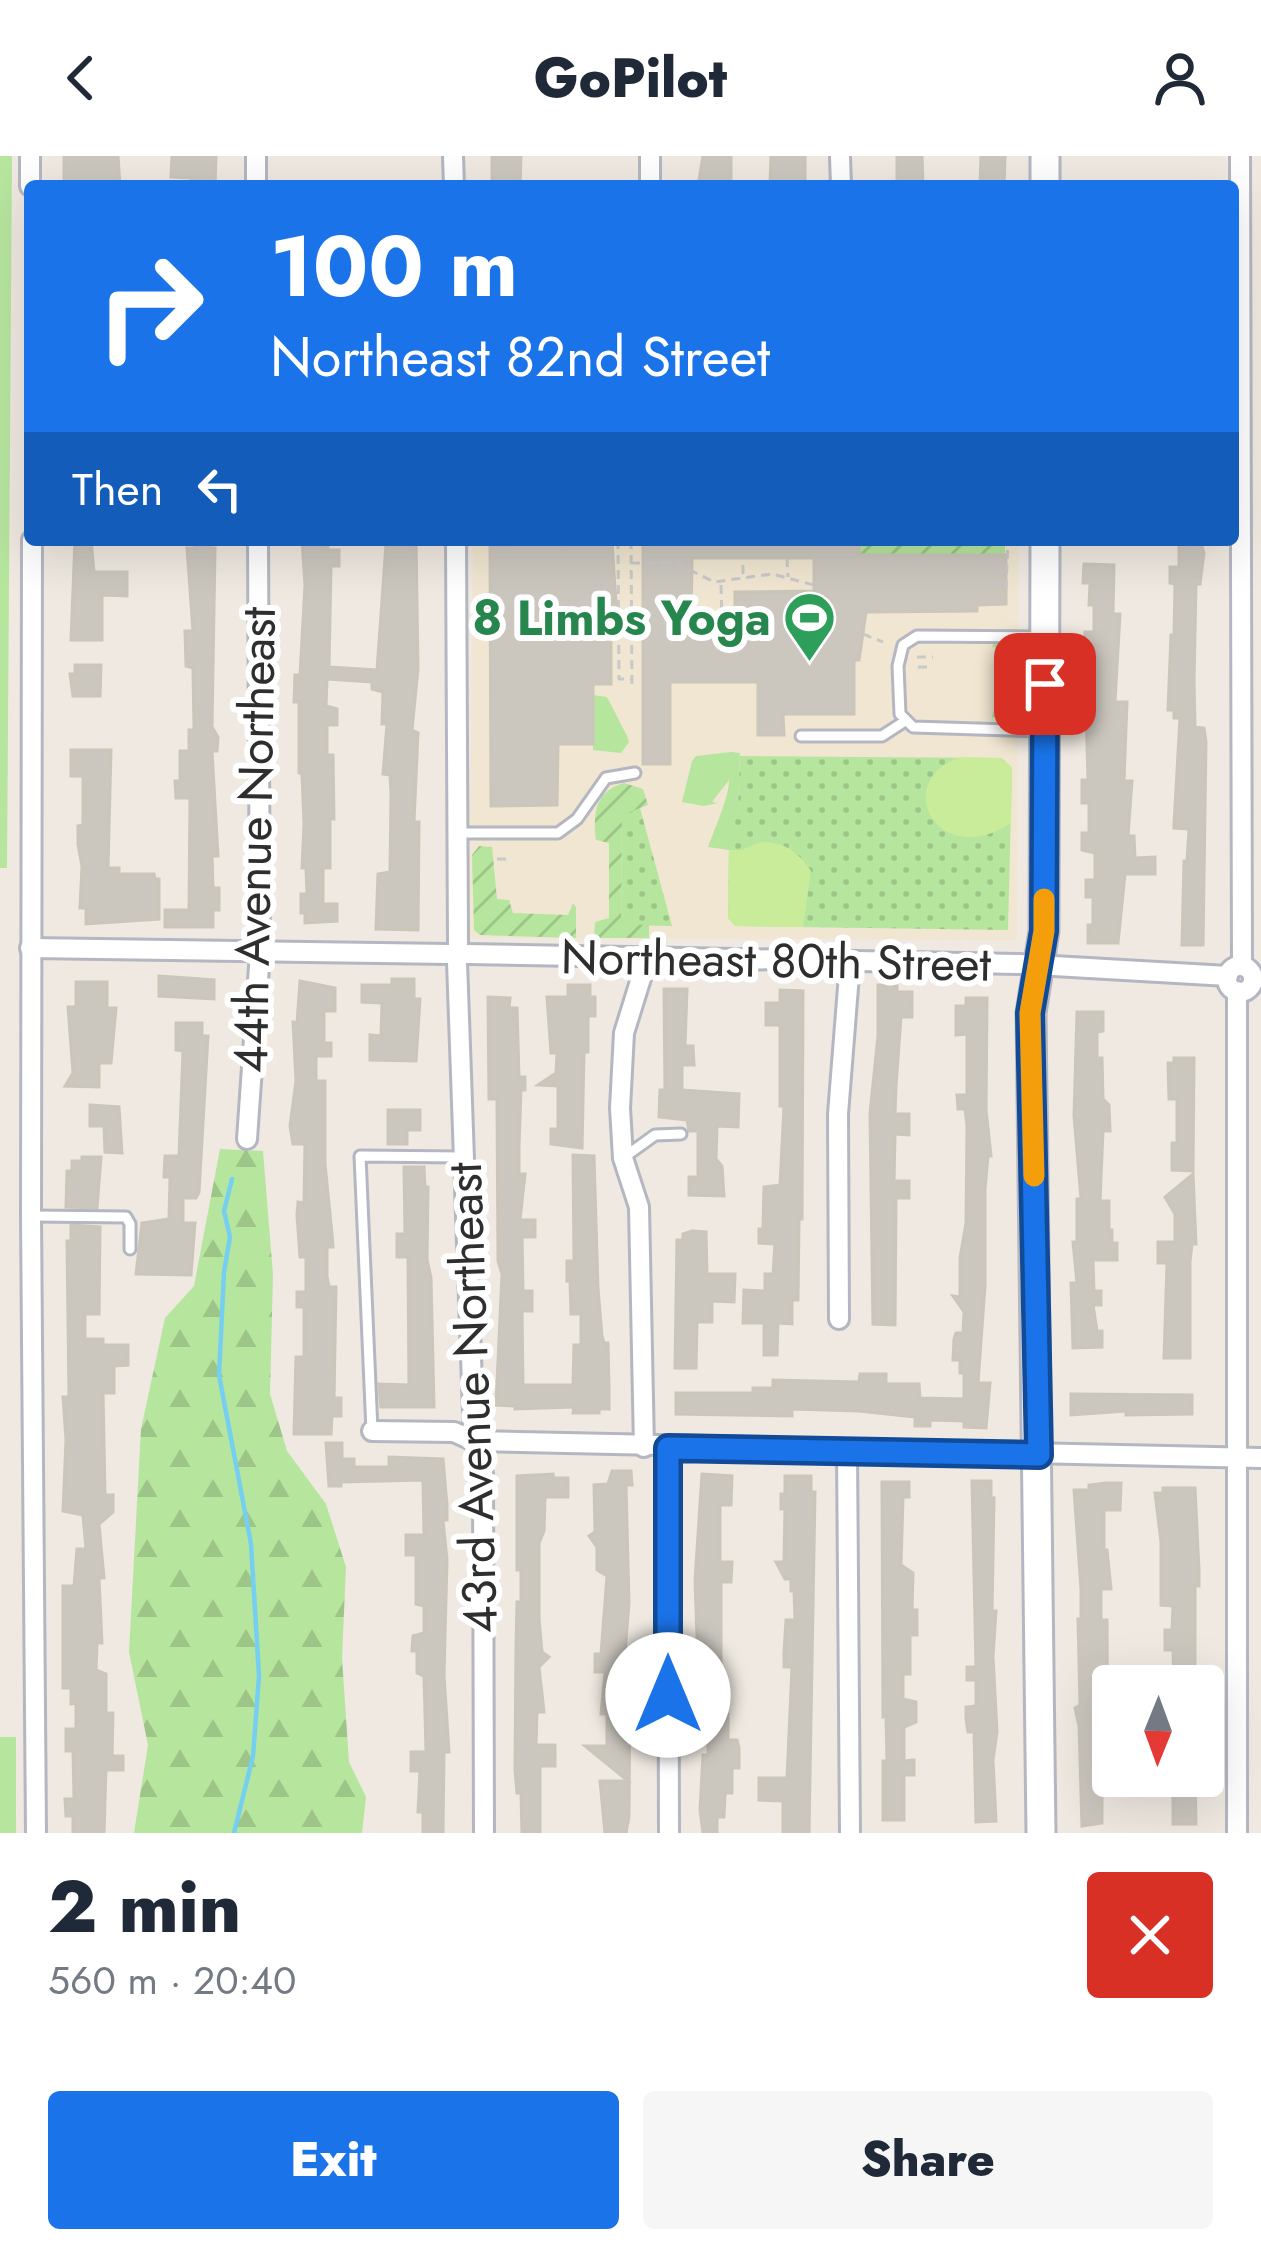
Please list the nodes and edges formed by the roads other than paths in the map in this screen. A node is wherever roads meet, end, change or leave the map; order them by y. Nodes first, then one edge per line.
1 (1240, 158) edge
2 (1261, 160) edge
3 (1246, 472) edge
4 (32, 546) edge
5 (257, 546) edge
6 (456, 546) edge
7 (1045, 546) edge
8 (1045, 637) junction
9 (905, 721) junction
10 (1045, 732) junction
11 (801, 736) dead end
12 (635, 773) dead end
13 (456, 833) junction
14 (30, 948) junction
15 (260, 952) junction
16 (458, 954) junction
17 (647, 958) junction
18 (850, 962) junction
19 (1038, 966) junction
20 (1244, 978) edge
21 (681, 1134) dead end
22 (247, 1139) dead end
23 (462, 1157) junction
24 (623, 1158) junction
25 (31, 1216) junction
26 (130, 1249) dead end
27 (839, 1319) dead end
28 (372, 1431) joint
29 (474, 1441) junction
30 (644, 1447) junction
31 (668, 1448) junction
32 (847, 1451) junction
33 (1039, 1455) junction
34 (1237, 1458) junction
35 (1261, 1458) edge
36 (36, 1833) edge
37 (484, 1833) edge
38 (669, 1833) edge
39 (850, 1833) edge
40 (1041, 1833) edge
41 (1237, 1833) edge

1 - 2 lane
1 - 3 street
3 - 20 street
4 - 14 street
5 - 15 street, 44th Avenue Northeast
6 - 13 street, 43rd Avenue Northeast
7 - 8 street
8 - 9 lane
8 - 10 street
9 - 10 lane
9 - 11 lane
10 - 19 street
12 - 13 lane
13 - 16 street, 43rd Avenue Northeast
14 - 15 street, Northeast 80th Street
14 - 25 street
15 - 16 street, Northeast 80th Street
15 - 22 street, 44th Avenue Northeast
16 - 17 street, Northeast 80th Street
16 - 23 street, 43rd Avenue Northeast
17 - 18 street, Northeast 80th Street
17 - 24 street
18 - 19 street, Northeast 80th Street
18 - 27 street
19 - 20 street, Northeast 80th Street
19 - 33 street
20 - 34 street
21 - 24 lane
23 - 28 lane
23 - 29 street, 43rd Avenue Northeast
24 - 30 street
25 - 26 lane
25 - 36 street
28 - 29 street
29 - 30 street
29 - 37 street, 43rd Avenue Northeast
30 - 31 street
31 - 32 street
31 - 38 street
32 - 33 street
32 - 39 street
33 - 34 street
33 - 40 street
34 - 35 street
34 - 41 street

